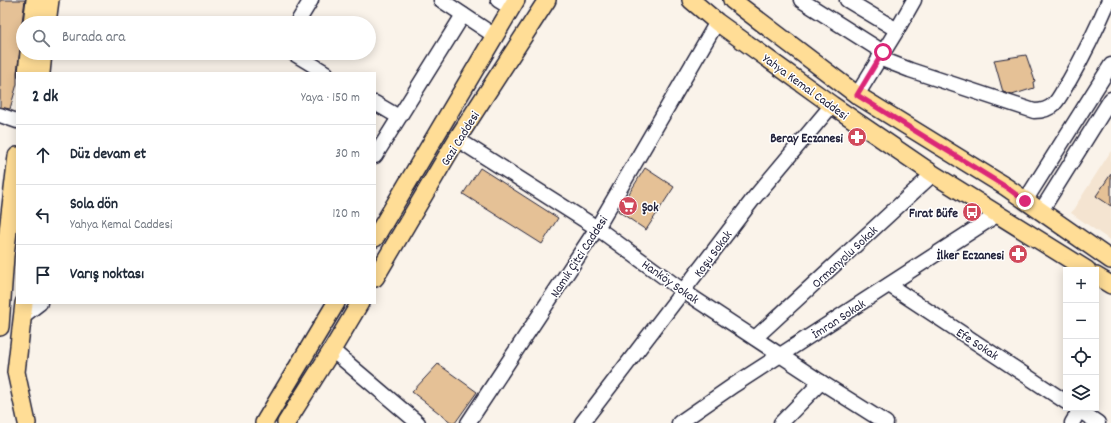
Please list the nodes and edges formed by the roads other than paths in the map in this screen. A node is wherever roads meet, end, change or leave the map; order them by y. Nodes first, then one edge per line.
1 (35, 0) edge
2 (50, 0) edge
3 (311, 0) edge
4 (441, 0) edge
5 (547, 0) edge
6 (691, 0) edge
7 (732, 0) edge
8 (801, 0) edge
9 (847, 0) edge
10 (914, 0) edge
11 (1109, 0) edge
12 (509, 3) edge
13 (463, 15) junction
14 (33, 16) edge
15 (48, 16) edge
16 (301, 16) edge
17 (717, 22) junction
18 (897, 30) junction
19 (496, 36) junction
20 (881, 55) junction
21 (28, 60) edge
22 (42, 60) edge
23 (305, 60) edge
24 (1111, 65) edge
25 (27, 72) edge
26 (41, 72) edge
27 (324, 72) edge
28 (857, 95) junction
29 (1111, 99) edge
30 (376, 104) edge
31 (832, 105) junction
32 (0, 115) edge
33 (399, 117) junction
34 (16, 121) edge
35 (457, 139) junction
36 (376, 154) edge
37 (16, 163) edge
38 (933, 174) junction
39 (1025, 201) junction
40 (1040, 211) junction
41 (998, 214) junction
42 (597, 228) junction
43 (376, 236) edge
44 (2, 255) edge
45 (1111, 260) edge
46 (1082, 267) edge
47 (376, 276) edge
48 (1099, 278) edge
49 (889, 285) junction
50 (1111, 285) edge
51 (683, 291) junction
52 (37, 304) edge
53 (335, 304) edge
54 (359, 304) edge
55 (23, 309) edge
56 (0, 327) edge
57 (755, 338) junction
58 (332, 350) junction
59 (781, 355) junction
60 (821, 382) junction
61 (1063, 400) edge
62 (1077, 411) edge
63 (1081, 411) edge
64 (27, 423) edge
65 (264, 423) edge
66 (286, 423) edge
67 (418, 423) edge
68 (468, 423) edge
69 (582, 423) edge
70 (679, 423) edge
71 (781, 423) edge
72 (886, 423) edge
73 (1072, 423) edge
74 (1098, 423) edge

1 - 14 main road
2 - 15 main road
3 - 16 street
4 - 13 street
5 - 35 main road, Gazi Caddesi
6 - 17 main road, Yahya Kemal Caddesi
7 - 28 main road, Yahya Kemal Caddesi
8 - 20 street
9 - 18 street
10 - 18 street
11 - 20 street
12 - 19 main road, Gazi Caddesi
13 - 19 street
13 - 33 street
17 - 31 main road, Yahya Kemal Caddesi
17 - 42 street, Namık Çitci Caddesi
18 - 20 street
19 - 43 main road, Gazi Caddesi
20 - 28 street
21 - 25 main road
22 - 26 main road
23 - 27 street
24 - 39 street
28 - 39 main road, Yahya Kemal Caddesi
29 - 40 street
30 - 33 street
31 - 38 main road, Yahya Kemal Caddesi
31 - 51 street, Koşu Sokak
32 - 34 street
33 - 36 street
35 - 42 street, Hanköy Sokak
35 - 47 main road, Gazi Caddesi
37 - 44 main road
38 - 41 main road, Yahya Kemal Caddesi
38 - 57 street, Ormanyolu Sokak
39 - 40 main road, Yahya Kemal Caddesi
40 - 45 main road, Yahya Kemal Caddesi
41 - 46 main road, Yahya Kemal Caddesi
41 - 49 street, İmran Sokak
42 - 51 street, Hanköy Sokak
42 - 68 street, Namık Çitci Caddesi
44 - 56 main road
48 - 50 main road
49 - 59 street, İmran Sokak
49 - 61 street, Efe Sokak
51 - 57 street, Hanköy Sokak
51 - 69 street, Koşu Sokak
52 - 55 street
53 - 65 main road
54 - 58 main road
55 - 64 main road
57 - 59 street, Hanköy Sokak
58 - 66 main road
58 - 67 street
59 - 60 street, Hanköy Sokak
59 - 70 street, İmran Sokak
60 - 71 street
60 - 72 street, Hanköy Sokak
62 - 73 street
63 - 74 street

